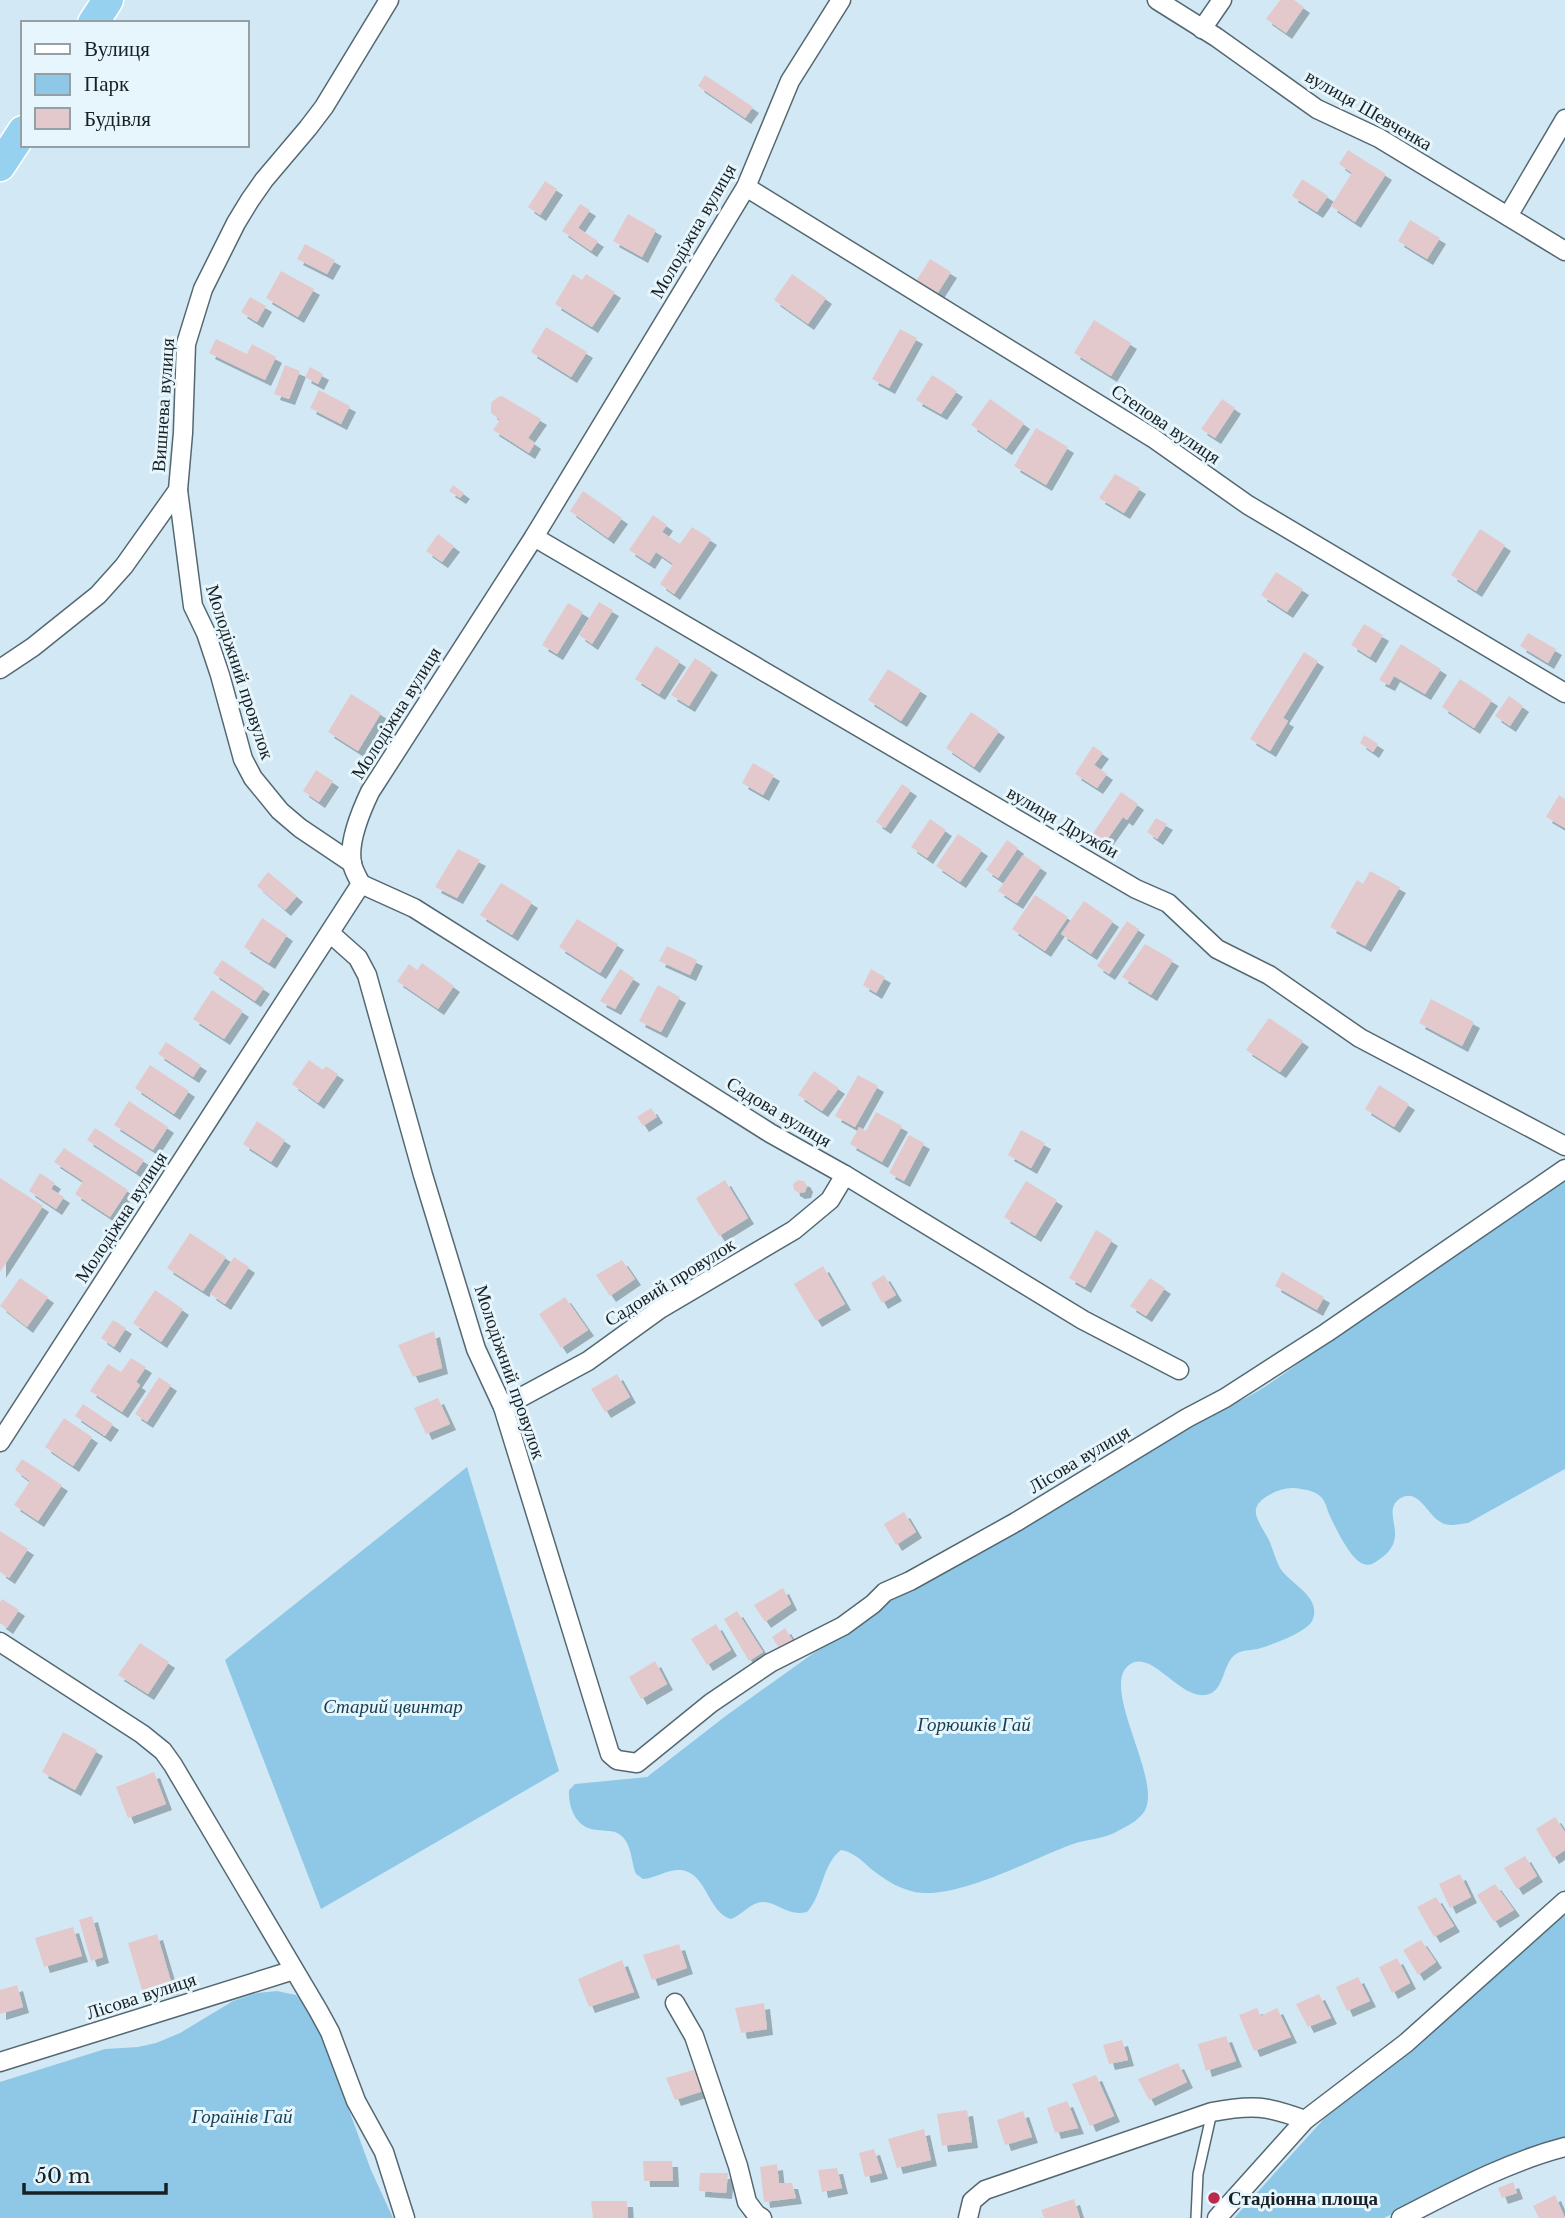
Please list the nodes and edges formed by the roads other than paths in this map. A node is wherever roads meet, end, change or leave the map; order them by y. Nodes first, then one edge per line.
1 (108, 0) edge
2 (390, 0) edge
3 (841, 0) edge
4 (1157, 0) edge
5 (1222, 0) edge
6 (94, 21) edge
7 (1202, 29) junction
8 (1565, 119) edge
9 (21, 134) edge
10 (0, 166) edge
11 (746, 187) junction
12 (1508, 216) junction
13 (1565, 251) edge
14 (177, 490) junction
15 (534, 537) junction
16 (0, 669) edge
17 (1565, 693) edge
18 (352, 863) junction
19 (361, 884) junction
20 (331, 934) junction
21 (1565, 1146) edge
22 (1565, 1168) edge
23 (845, 1175) junction
24 (1179, 1370) dead end
25 (503, 1407) junction
26 (0, 1442) edge
27 (0, 1642) edge
28 (610, 1754) joint
29 (1565, 1901) edge
30 (294, 1970) junction
31 (675, 2003) dead end
32 (0, 2062) edge
33 (1212, 2112) junction
34 (1305, 2120) junction
35 (1565, 2147) edge
36 (405, 2218) edge
37 (762, 2218) edge
38 (968, 2218) edge
39 (1196, 2218) edge
40 (1217, 2218) edge
41 (1401, 2218) edge

1 - 6 highway
2 - 14 street, Вишнева вулиця
3 - 11 street, Молодіжна вулиця
4 - 7 street, вулиця Шевченка
5 - 7 street
7 - 12 street, вулиця Шевченка
8 - 12 street
9 - 10 highway
11 - 15 street, Молодіжна вулиця
11 - 17 street, Степова вулиця
12 - 13 street, вулиця Шевченка
14 - 16 street, Вишнева вулиця
14 - 18 street, Молодіжний провулок
15 - 18 street, Молодіжна вулиця
15 - 21 street, вулиця Дружби
18 - 19 street, Молодіжна вулиця
19 - 20 street, Молодіжна вулиця
19 - 23 street, Садова вулиця
20 - 25 street, Молодіжний провулок
20 - 26 street, Молодіжна вулиця
22 - 28 street, Лісова вулиця
23 - 24 street, Садова вулиця
23 - 25 street, Садовий провулок
25 - 28 street, Молодіжний провулок
27 - 30 street
29 - 34 street
30 - 32 street, Лісова вулиця
30 - 36 street
31 - 37 street
33 - 34 street
33 - 38 street
33 - 39 lane
34 - 40 street
35 - 41 street

